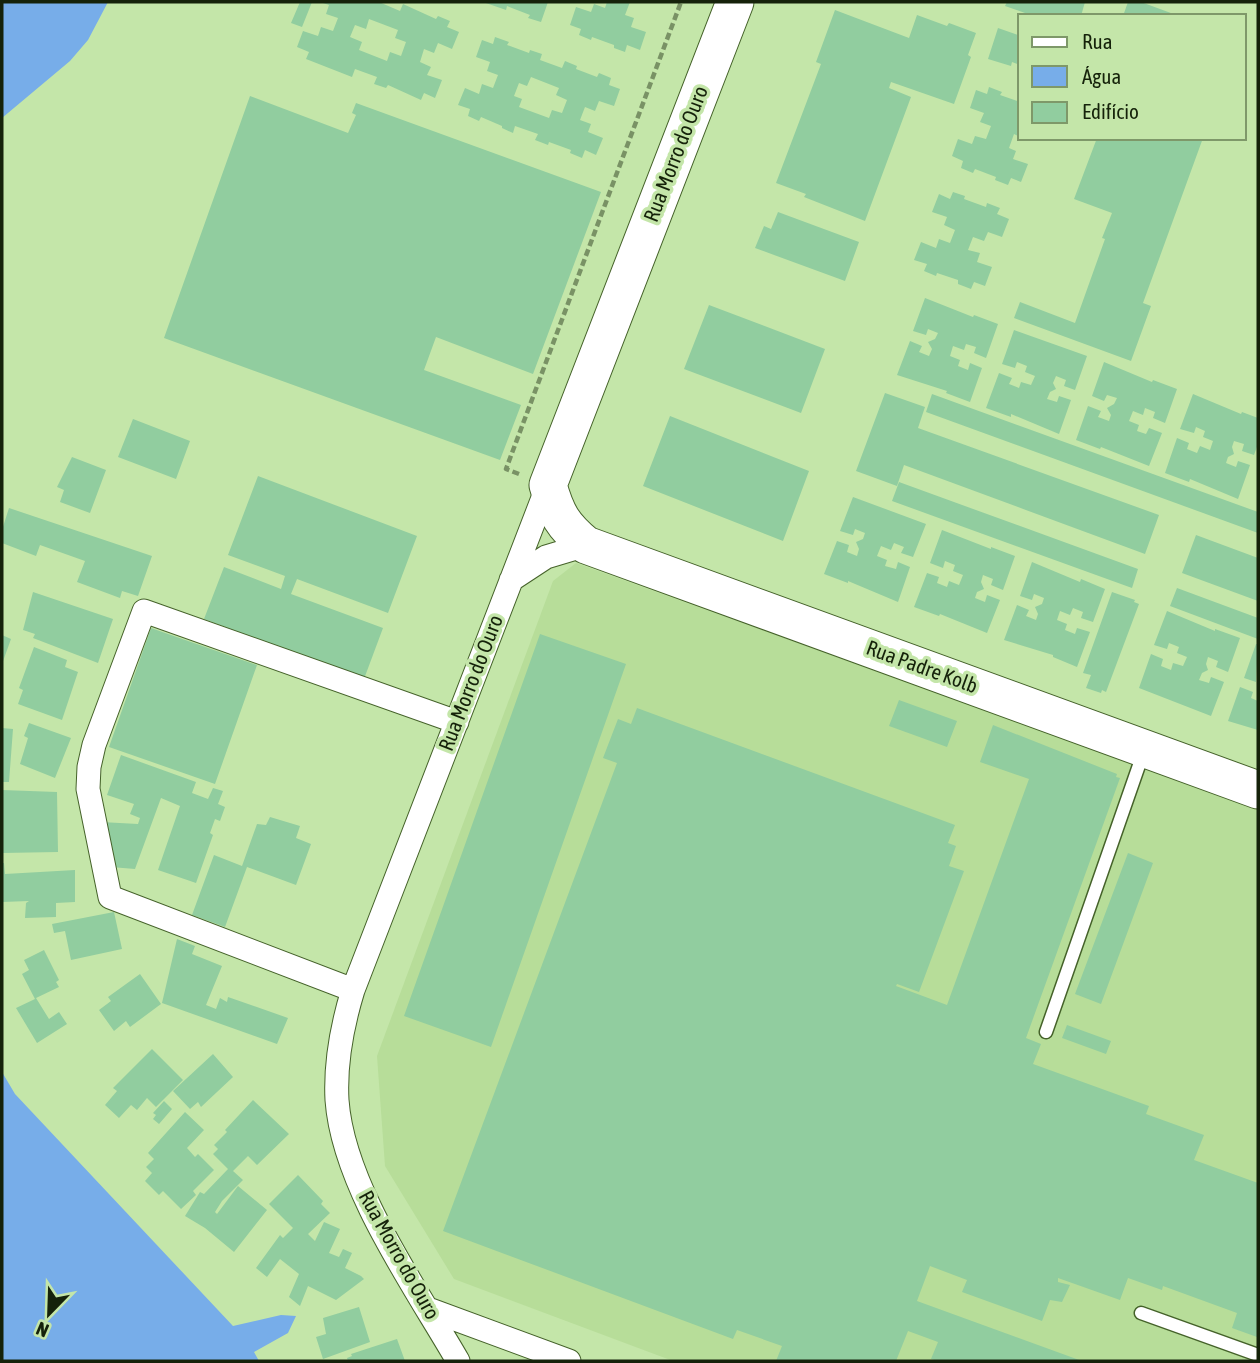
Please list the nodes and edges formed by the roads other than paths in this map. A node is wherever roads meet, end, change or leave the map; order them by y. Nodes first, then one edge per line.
1 (735, 2) edge
2 (548, 485) junction
3 (586, 545) junction
4 (511, 580) junction
5 (457, 722) junction
6 (1144, 748) junction
7 (1258, 790) edge
8 (353, 990) junction
9 (1046, 1032) dead end
10 (428, 1309) junction
11 (1141, 1313) dead end
12 (1258, 1355) edge
13 (458, 1361) edge
14 (569, 1361) edge

1 - 2 main road, Rua Morro do Ouro
2 - 3 main road, Rua Padre Kolb
2 - 4 street, Rua Morro do Ouro
3 - 4 street
3 - 6 main road, Rua Padre Kolb
4 - 5 street, Rua Morro do Ouro
5 - 8 street, Rua Morro do Ouro
5 - 8 street
6 - 7 main road, Rua Padre Kolb
6 - 9 lane
8 - 10 street, Rua Morro do Ouro
10 - 13 street, Rua Morro do Ouro
10 - 14 street
11 - 12 lane

